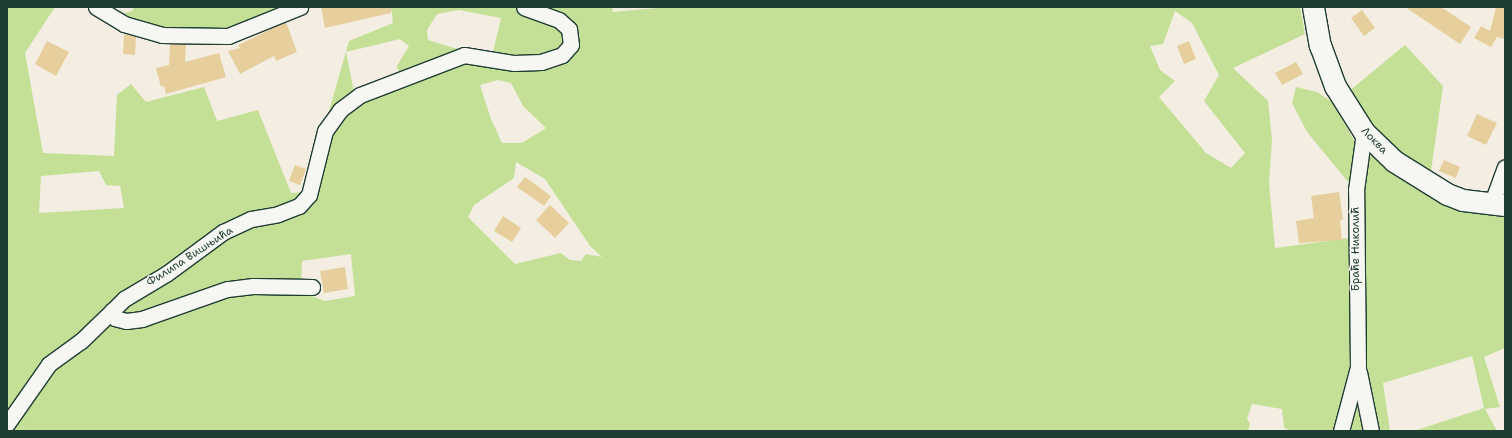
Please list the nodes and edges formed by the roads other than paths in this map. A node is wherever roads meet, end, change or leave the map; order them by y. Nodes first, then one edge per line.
1 (96, 7) edge
2 (300, 7) edge
3 (524, 7) edge
4 (1313, 7) edge
5 (1364, 132) junction
6 (1505, 167) edge
7 (1498, 205) edge
8 (312, 287) dead end
9 (112, 311) junction
10 (1358, 367) junction
11 (7, 424) edge
12 (1341, 431) edge
13 (1371, 431) edge

1 - 2 street
3 - 9 street, Филипа Вишњића
4 - 5 main road, Локва
5 - 7 main road, Локва
5 - 10 street, Браће Николић
6 - 7 street
8 - 9 street
9 - 11 street, Филипа Вишњића
10 - 12 street, Браће Николић
10 - 13 street, Браће Николић

